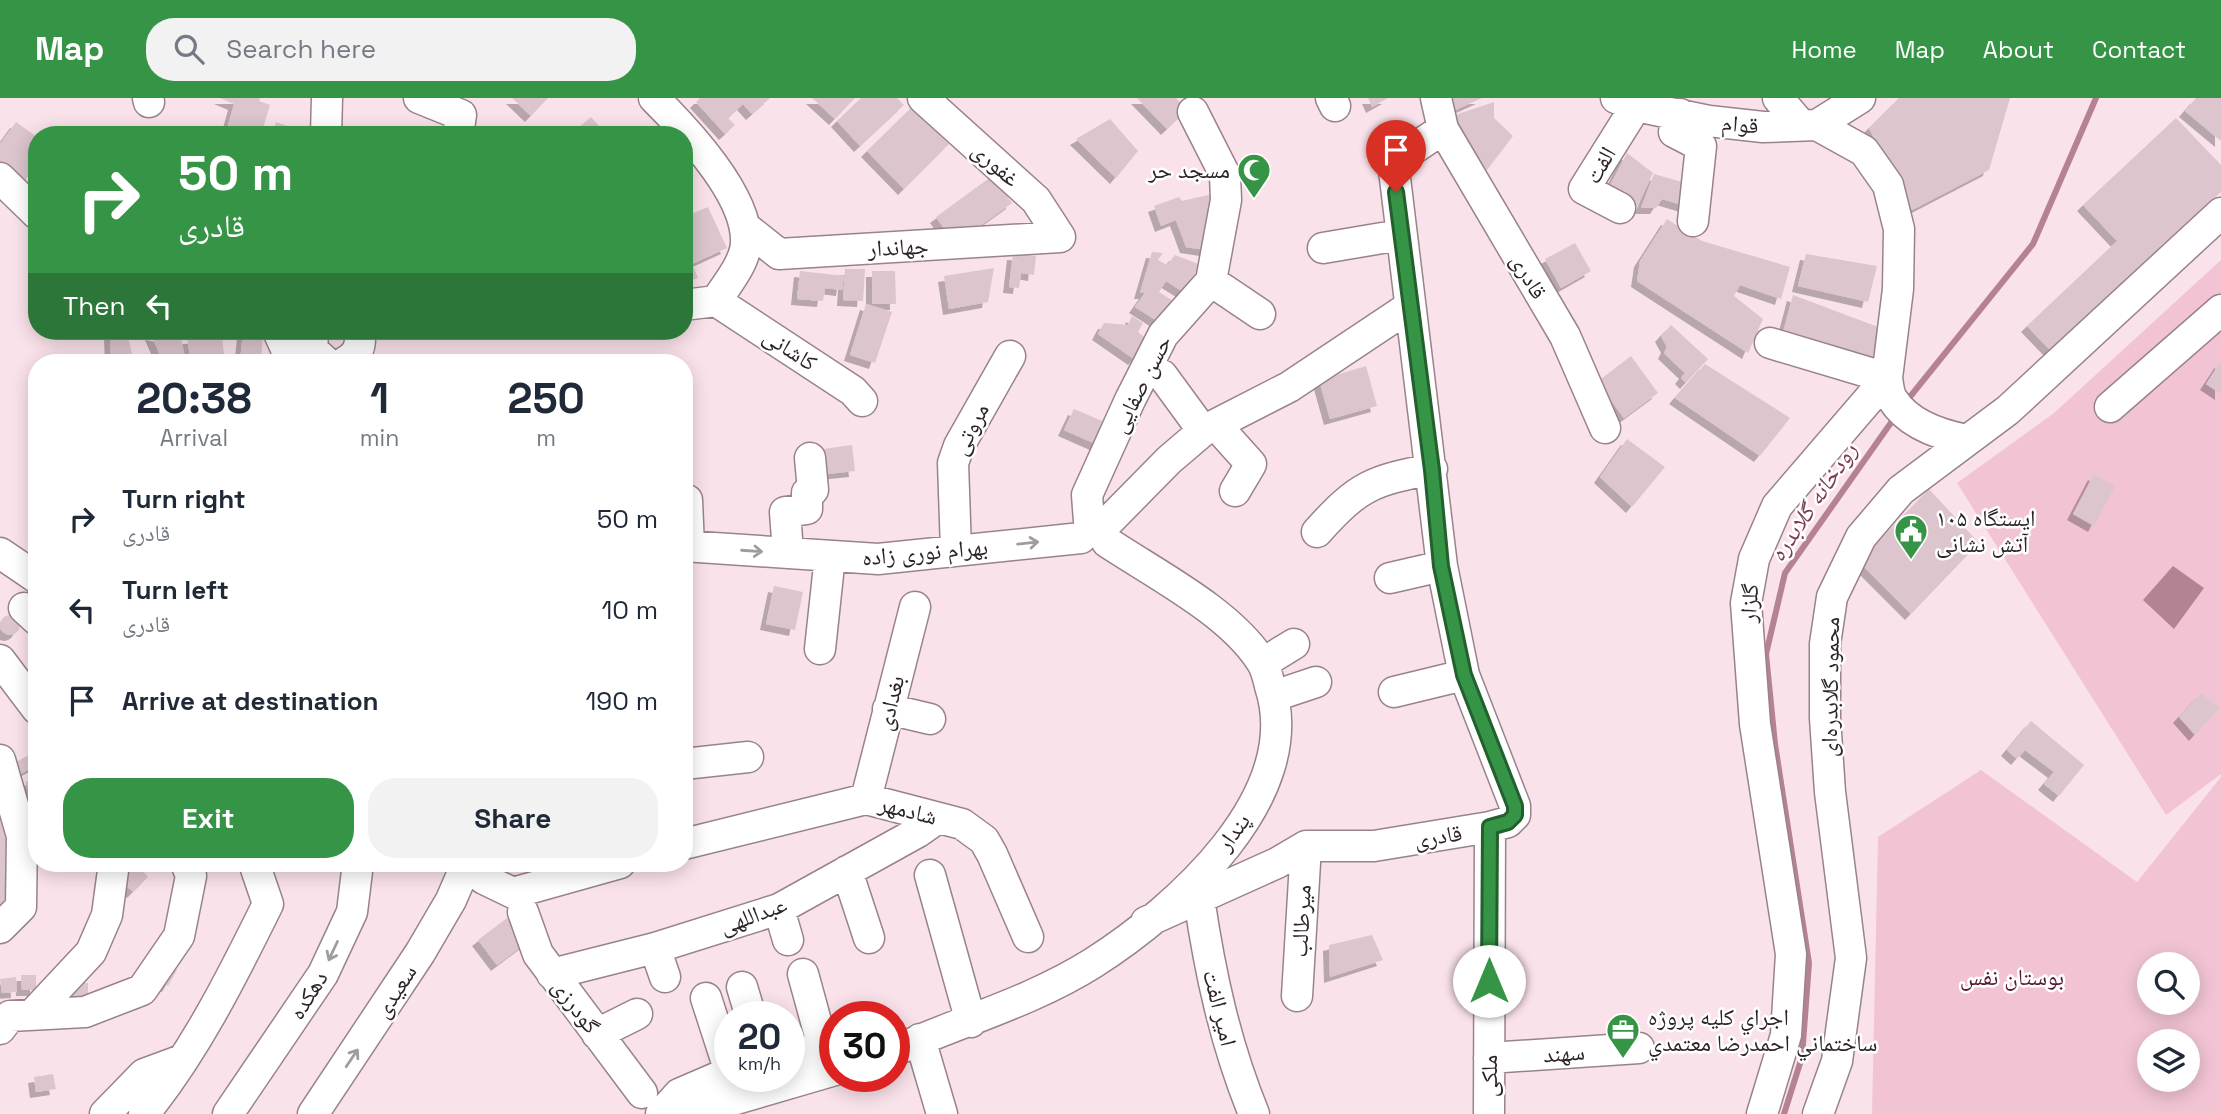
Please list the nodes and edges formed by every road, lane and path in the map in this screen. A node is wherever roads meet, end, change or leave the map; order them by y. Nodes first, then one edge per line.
1 (327, 98) edge
2 (419, 98) edge
3 (654, 98) edge
4 (923, 98) edge
5 (1437, 98) edge
6 (1778, 98) edge
7 (1860, 98) edge
8 (1626, 102) edge
9 (1193, 112) dead end
10 (1680, 114) junction
11 (460, 125) edge
12 (1809, 125) junction
13 (326, 126) edge
14 (680, 126) edge
15 (1443, 129) junction
16 (693, 140) edge
17 (0, 178) edge
18 (28, 205) edge
19 (1620, 208) dead end
20 (2221, 214) edge
21 (1693, 221) dead end
22 (745, 227) junction
23 (1400, 235) junction
24 (1060, 237) joint
25 (1322, 248) dead end
26 (1212, 269) junction
27 (716, 300) junction
28 (693, 304) edge
29 (1409, 307) junction
30 (2221, 310) edge
31 (1260, 314) dead end
32 (312, 340) edge
33 (1770, 343) dead end
34 (324, 354) edge
35 (1010, 356) dead end
36 (1162, 375) dead end
37 (1889, 389) junction
38 (862, 401) dead end
39 (2110, 407) dead end
40 (1209, 428) junction
41 (1605, 428) dead end
42 (1967, 440) junction
43 (810, 458) dead end
44 (1432, 470) junction
45 (1235, 491) dead end
46 (1096, 531) junction
47 (1317, 533) dead end
48 (693, 546) edge
49 (956, 550) junction
50 (0, 553) edge
51 (788, 553) junction
52 (830, 556) junction
53 (1441, 566) junction
54 (28, 572) edge
55 (1390, 578) dead end
56 (915, 607) dead end
57 (1294, 644) dead end
58 (820, 649) dead end
59 (0, 660) edge
60 (1263, 663) junction
61 (1464, 675) junction
62 (1316, 681) dead end
63 (1394, 692) dead end
64 (1273, 696) junction
65 (28, 697) edge
66 (888, 709) junction
67 (930, 719) dead end
68 (748, 757) dead end
69 (0, 760) edge
70 (693, 763) edge
71 (866, 799) junction
72 (938, 818) junction
73 (1490, 827) junction
74 (693, 842) edge
75 (1306, 846) junction
76 (847, 871) junction
77 (113, 872) edge
78 (189, 872) edge
79 (257, 872) edge
80 (338, 872) edge
81 (357, 872) edge
82 (464, 872) edge
83 (476, 872) edge
84 (596, 872) edge
85 (930, 875) dead end
86 (1199, 898) junction
87 (518, 902) junction
88 (779, 909) junction
89 (352, 912) junction
90 (1146, 922) junction
91 (0, 928) edge
92 (1028, 937) dead end
93 (869, 938) dead end
94 (788, 940) dead end
95 (655, 948) junction
96 (552, 974) junction
97 (803, 974) dead end
98 (665, 977) dead end
99 (742, 987) dead end
100 (1297, 996) dead end
101 (706, 998) dead end
102 (746, 1001) edge
103 (39, 1009) junction
104 (637, 1014) dead end
105 (819, 1020) edge
106 (971, 1021) junction
107 (714, 1023) edge
108 (0, 1029) edge
109 (597, 1034) junction
110 (910, 1039) edge
111 (1639, 1048) dead end
112 (910, 1054) edge
113 (1489, 1058) junction
114 (819, 1059) edge
115 (182, 1060) junction
116 (714, 1079) edge
117 (651, 1103) edge
118 (105, 1114) edge
119 (144, 1114) edge
120 (228, 1114) edge
121 (313, 1114) edge
122 (672, 1114) edge
123 (942, 1114) edge
124 (1254, 1114) edge
125 (1489, 1114) edge
126 (1762, 1114) edge
127 (1818, 1114) edge

1 - 13 street
2 - 11 street
3 - 14 street
4 - 24 street, غفوری
5 - 15 street, قادری
6 - 12 street
7 - 12 street, قوام
8 - 10 street, قوام
8 - 19 street, الفت
9 - 26 street
10 - 12 street, قوام
10 - 21 street
12 - 37 street
15 - 23 street, قادری
15 - 41 street, قادری
16 - 22 street
17 - 18 street
20 - 42 street, محمود گلابدره‌ای
22 - 24 street, جهاندار
22 - 27 street
23 - 25 street
23 - 29 street, قادری
26 - 31 street
26 - 46 street, حسن صفایی
27 - 28 street
27 - 38 street, کاشانی
29 - 40 street
29 - 44 street, قادری
30 - 39 street
32 - 34 street
33 - 37 street
35 - 49 street, مروتی
36 - 40 street
37 - 42 street
37 - 126 street, گلزار
40 - 45 street
40 - 46 street
42 - 127 street, محمود گلابدره‌ای
43 - 51 street
44 - 47 street
44 - 53 street, قادری
49 -> 46 street, بهرام نوری زاده
46 - 60 street, پندار
48 -> 51 street, بهرام نوری زاده
49 - 52 street, بهرام نوری زاده
50 - 54 street
51 - 52 street, بهرام نوری زاده
52 - 58 street
53 - 55 street
53 - 61 street, قادری
56 - 66 street, بغدادی
57 - 60 street
59 - 65 street
60 - 64 street, پندار
61 - 63 street
61 - 73 street, قادری
62 - 64 street
64 - 90 street, پندار
66 - 67 street
66 - 71 street, بغدادی
68 - 70 street
69 - 91 street
71 - 72 street, شادمهر
71 - 74 street, شادمهر
72 - 76 street, عبداللهی
72 - 92 street, شادمهر
73 - 75 street, قادری
73 - 113 street, ملکی
75 - 86 street
75 - 100 street, میرطالب
76 - 88 street, عبداللهی
76 - 93 street
77 - 103 street
78 - 103 street
79 - 115 street
80 - 89 street
81 - 89 street, دهکده
121 -> 82 street, سعیدی
83 - 87 street
84 - 87 street
85 - 106 street
86 - 90 street
86 - 124 street, امیر الفت
87 - 96 street, گودرزی
88 - 94 street
88 - 95 street, عبداللهی
89 -> 120 street, دهکده
90 - 106 street, پندار
95 - 96 street, عبداللهی
95 - 98 street
96 - 109 street, گودرزی
97 - 105 street
99 - 102 street
101 - 107 street
103 - 108 street
104 - 109 street
106 - 110 street, پندار
109 - 117 street, گودرزی
111 - 113 street, سهند
112 - 123 street
113 - 125 street, ملکی
114 - 122 street
115 - 118 street
115 - 119 street
116 - 117 street

